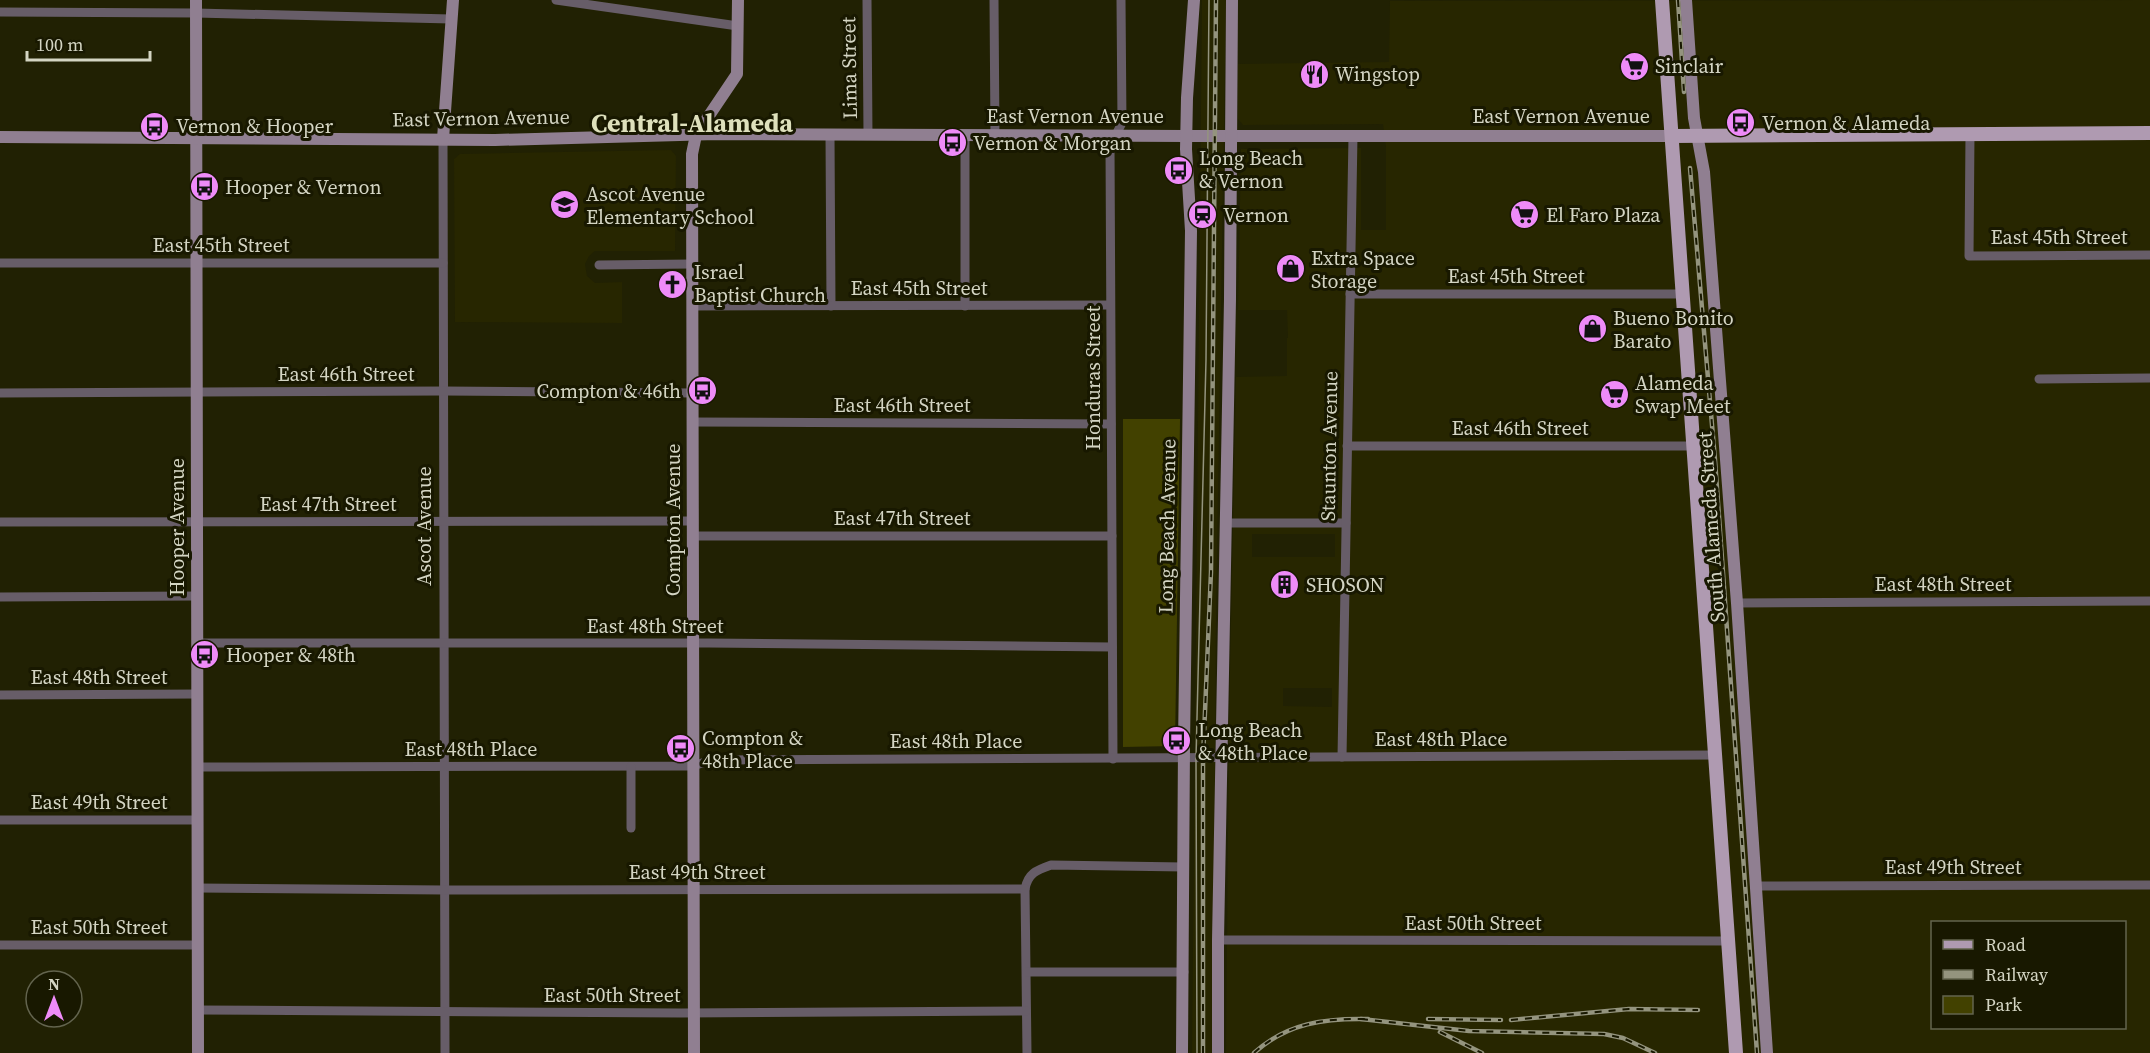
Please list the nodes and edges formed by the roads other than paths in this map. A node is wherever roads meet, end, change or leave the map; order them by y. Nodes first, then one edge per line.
1 (453, 0) edge
2 (556, 0) edge
3 (738, 0) edge
4 (867, 0) edge
5 (994, 0) edge
6 (1121, 0) edge
7 (1194, 0) edge
8 (1232, 0) edge
9 (1662, 0) edge
10 (1686, 0) edge
11 (196, 6) edge
12 (0, 12) edge
13 (451, 19) junction
14 (738, 26) junction
15 (2150, 133) edge
16 (1970, 134) junction
17 (696, 135) junction
18 (830, 135) junction
19 (868, 135) junction
20 (1697, 135) junction
21 (965, 136) junction
22 (995, 136) junction
23 (1115, 136) junction
24 (1187, 136) junction
25 (1232, 136) junction
26 (1353, 136) junction
27 (1672, 136) junction
28 (0, 137) edge
29 (196, 139) junction
30 (443, 139) junction
31 (2150, 255) edge
32 (0, 263) edge
33 (196, 263) junction
34 (443, 263) junction
35 (692, 264) junction
36 (599, 265) dead end
37 (1350, 294) junction
38 (1683, 294) junction
39 (692, 306) junction
40 (831, 306) junction
41 (965, 306) junction
42 (1110, 306) junction
43 (2150, 378) edge
44 (2039, 379) dead end
45 (444, 391) junction
46 (0, 393) edge
47 (196, 393) junction
48 (693, 393) junction
49 (692, 423) junction
50 (1112, 424) junction
51 (1347, 446) junction
52 (1693, 446) junction
53 (444, 521) junction
54 (692, 521) junction
55 (0, 522) edge
56 (197, 522) junction
57 (1226, 523) junction
58 (1346, 523) junction
59 (692, 536) junction
60 (1112, 536) junction
61 (197, 596) junction
62 (0, 597) edge
63 (2150, 601) edge
64 (1737, 603) junction
65 (197, 643) junction
66 (692, 643) junction
67 (444, 644) junction
68 (1112, 647) junction
69 (197, 694) junction
70 (0, 695) edge
71 (1715, 755) junction
72 (1342, 757) junction
73 (1221, 758) junction
74 (1113, 759) junction
75 (1184, 759) junction
76 (631, 766) junction
77 (693, 766) junction
78 (197, 767) junction
79 (446, 768) junction
80 (0, 820) edge
81 (197, 820) junction
82 (631, 828) dead end
83 (1184, 867) junction
84 (2150, 885) edge
85 (1756, 886) junction
86 (198, 888) junction
87 (1025, 889) junction
88 (445, 890) junction
89 (694, 890) junction
90 (1218, 940) junction
91 (1728, 940) junction
92 (0, 945) edge
93 (198, 945) junction
94 (1027, 972) junction
95 (1184, 972) junction
96 (198, 1010) junction
97 (1026, 1011) junction
98 (445, 1013) junction
99 (694, 1013) junction
100 (198, 1053) edge
101 (445, 1053) edge
102 (694, 1053) edge
103 (1027, 1053) edge
104 (1182, 1053) edge
105 (1218, 1053) edge
106 (1736, 1053) edge
107 (1767, 1053) edge

1 - 13 street, Ascot Avenue
2 - 14 street
3 - 14 street, Compton Avenue
4 - 19 street, Lima Street
5 - 22 street
6 - 23 street, Honduras Street
7 - 24 street, Long Beach Avenue
8 - 25 street
9 - 27 main road, South Alameda Street
10 - 20 street, South Alameda Street
11 - 12 street
11 - 13 street
11 - 29 street, Hooper Avenue
13 - 30 street, Ascot Avenue
14 - 17 street, Compton Avenue
15 - 16 main road, East Vernon Avenue
16 - 20 main road, East Vernon Avenue
16 - 31 street, East 45th Street
17 - 18 street, East Vernon Avenue
17 - 30 street, East Vernon Avenue
17 - 35 street, Compton Avenue
18 - 19 street, East Vernon Avenue
18 - 40 street, Lima Street
19 - 21 street, East Vernon Avenue
20 - 27 main road, East Vernon Avenue
20 - 64 street, South Alameda Street
21 - 22 street, East Vernon Avenue
21 - 41 street
22 - 23 street, East Vernon Avenue
23 - 24 street, East Vernon Avenue
23 - 42 street, Honduras Street
24 - 25 street, East Vernon Avenue
24 - 75 street, Long Beach Avenue
25 - 26 street, East Vernon Avenue
25 - 57 street
26 - 27 street, East Vernon Avenue
26 - 37 street, Staunton Avenue
27 - 38 main road, South Alameda Street
28 - 29 street, East Vernon Avenue
29 - 30 street, East Vernon Avenue
29 - 33 street, Hooper Avenue
30 - 34 street, Ascot Avenue
32 - 33 street, East 45th Street
33 - 34 street, East 45th Street
33 - 47 street, Hooper Avenue
34 - 45 street, Ascot Avenue
35 - 36 street
35 - 39 street, Compton Avenue
37 - 38 street, East 45th Street
37 - 51 street, Staunton Avenue
38 - 52 main road, South Alameda Street
39 - 40 street, East 45th Street
39 - 48 street, Compton Avenue
40 - 41 street, East 45th Street
41 - 42 street, East 45th Street
42 - 50 street, Honduras Street
43 - 44 street
45 - 47 street, East 46th Street
45 - 48 street, East 46th Street
45 - 53 street, Ascot Avenue
46 - 47 street, East 46th Street
47 - 56 street, Hooper Avenue
48 - 49 street, Compton Avenue
49 - 50 street, East 46th Street
49 - 54 street, Compton Avenue
50 - 60 street, Honduras Street
51 - 52 street, East 46th Street
51 - 58 street, Staunton Avenue
52 - 71 main road, South Alameda Street
53 - 54 street, East 47th Street
53 - 56 street, East 47th Street
53 - 67 street, Ascot Avenue
54 - 59 street, Compton Avenue
55 - 56 street, East 47th Street
56 - 61 street, Hooper Avenue
57 - 58 street
57 - 73 street
58 - 72 street, Staunton Avenue
59 - 60 street, East 47th Street
59 - 66 street, Compton Avenue
60 - 68 street, Honduras Street
61 - 62 street
61 - 65 street, Hooper Avenue
63 - 64 street, East 48th Street
64 - 85 street, South Alameda Street
65 - 67 street, East 48th Street
65 - 69 street, Hooper Avenue
66 - 67 street, East 48th Street
66 - 68 street, East 48th Street
66 - 77 street, Compton Avenue
67 - 79 street, Ascot Avenue
68 - 74 street, Honduras Street
69 - 70 street, East 48th Street
69 - 78 street, Hooper Avenue
71 - 72 street, East 48th Place
71 - 91 main road, South Alameda Street
72 - 73 street, East 48th Place
73 - 75 street, East 48th Place
73 - 90 street
74 - 75 street, East 48th Place
74 - 77 street, East 48th Place
75 - 83 street, Long Beach Avenue
76 - 77 street, East 48th Place
76 - 79 street, East 48th Place
76 - 82 street
77 - 89 street, Compton Avenue
78 - 79 street, East 48th Place
78 - 81 street, Hooper Avenue
79 - 88 street, Ascot Avenue
80 - 81 street, East 49th Street
81 - 86 street, Hooper Avenue
83 - 87 street
83 - 95 street, Long Beach Avenue
84 - 85 street, East 49th Street
85 - 107 street, South Alameda Street
86 - 88 street, East 49th Street
86 - 93 street, Hooper Avenue
87 - 89 street, East 49th Street
87 - 94 street
88 - 89 street, East 49th Street
88 - 98 street, Ascot Avenue
89 - 99 street, Compton Avenue
90 - 91 street, East 50th Street
90 - 105 street
91 - 106 main road, South Alameda Street
92 - 93 street, East 50th Street
93 - 96 street, Hooper Avenue
94 - 95 street
94 - 97 street
95 - 104 street, Long Beach Avenue
96 - 98 street, East 50th Street
96 - 100 street, Hooper Avenue
97 - 99 street, East 50th Street
97 - 103 street
98 - 99 street, East 50th Street
98 - 101 street, Ascot Avenue
99 - 102 street, Compton Avenue

